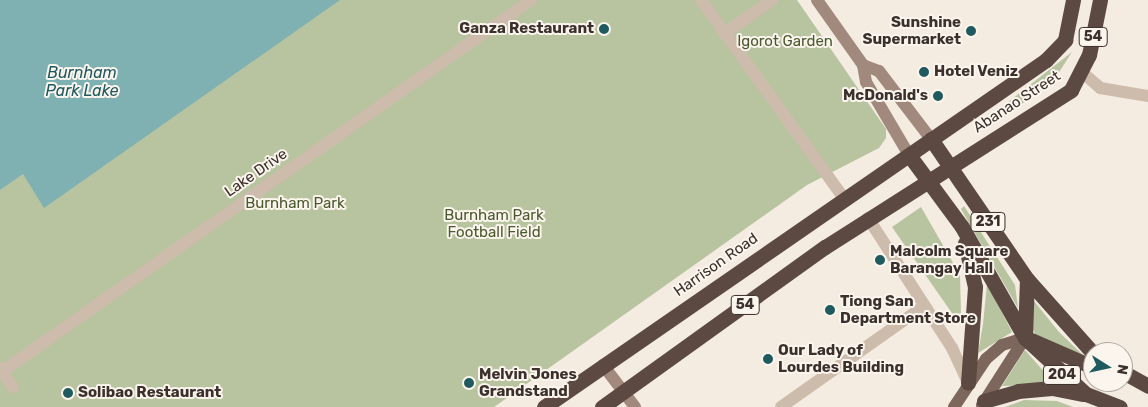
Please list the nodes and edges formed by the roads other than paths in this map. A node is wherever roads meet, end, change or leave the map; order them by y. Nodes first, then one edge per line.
1 (531, 0) edge
2 (701, 0) edge
3 (772, 0) edge
4 (817, 0) edge
5 (1073, 0) edge
6 (1100, 0) edge
7 (724, 34) junction
8 (863, 66) junction
9 (1083, 73) junction
10 (1148, 96) edge
11 (931, 139) junction
12 (909, 155) junction
13 (950, 166) junction
14 (927, 179) junction
15 (844, 198) junction
16 (868, 218) junction
17 (962, 227) junction
18 (1027, 279) junction
19 (924, 306) junction
20 (1025, 338) junction
21 (1083, 342) edge
22 (1083, 363) edge
23 (603, 365) junction
24 (1, 371) edge
25 (968, 383) junction
26 (13, 386) dead end
27 (623, 392) junction
28 (1086, 394) junction
29 (982, 404) edge
30 (544, 407) edge
31 (602, 407) edge
32 (635, 407) edge
33 (781, 407) edge
34 (954, 407) edge
35 (1120, 407) edge

1 - 24 street, Lake Drive
2 - 7 street
3 - 7 street
4 - 8 street
5 - 11 highway, Abanao Street / 54
6 - 9 highway, Abanao Street / 54
7 - 15 street
8 - 11 street
8 - 12 street
9 - 10 street
9 - 13 highway, Abanao Street / 54
11 - 12 highway, Abanao Street / 54
11 - 13 highway, 231
12 - 14 highway, 231
12 - 15 highway, Harrison Road / 54
13 - 14 highway, Abanao Street / 54
13 - 18 highway, 231
14 - 16 highway, 54
14 - 17 highway, 231
15 - 23 highway, Harrison Road / 54
16 - 19 street
16 - 27 highway, 54
17 - 20 highway, 231
17 - 25 highway
18 - 20 highway
18 - 21 highway, 204
19 - 25 street
19 - 33 street
20 - 22 highway
20 - 25 main road
20 - 28 highway, 204
20 - 29 main road
23 - 27 street
23 - 30 highway, Harrison Road / 54
24 - 26 street
25 - 34 main road
27 - 31 highway, 54
27 - 32 street
28 - 29 highway
28 - 35 highway, 204

